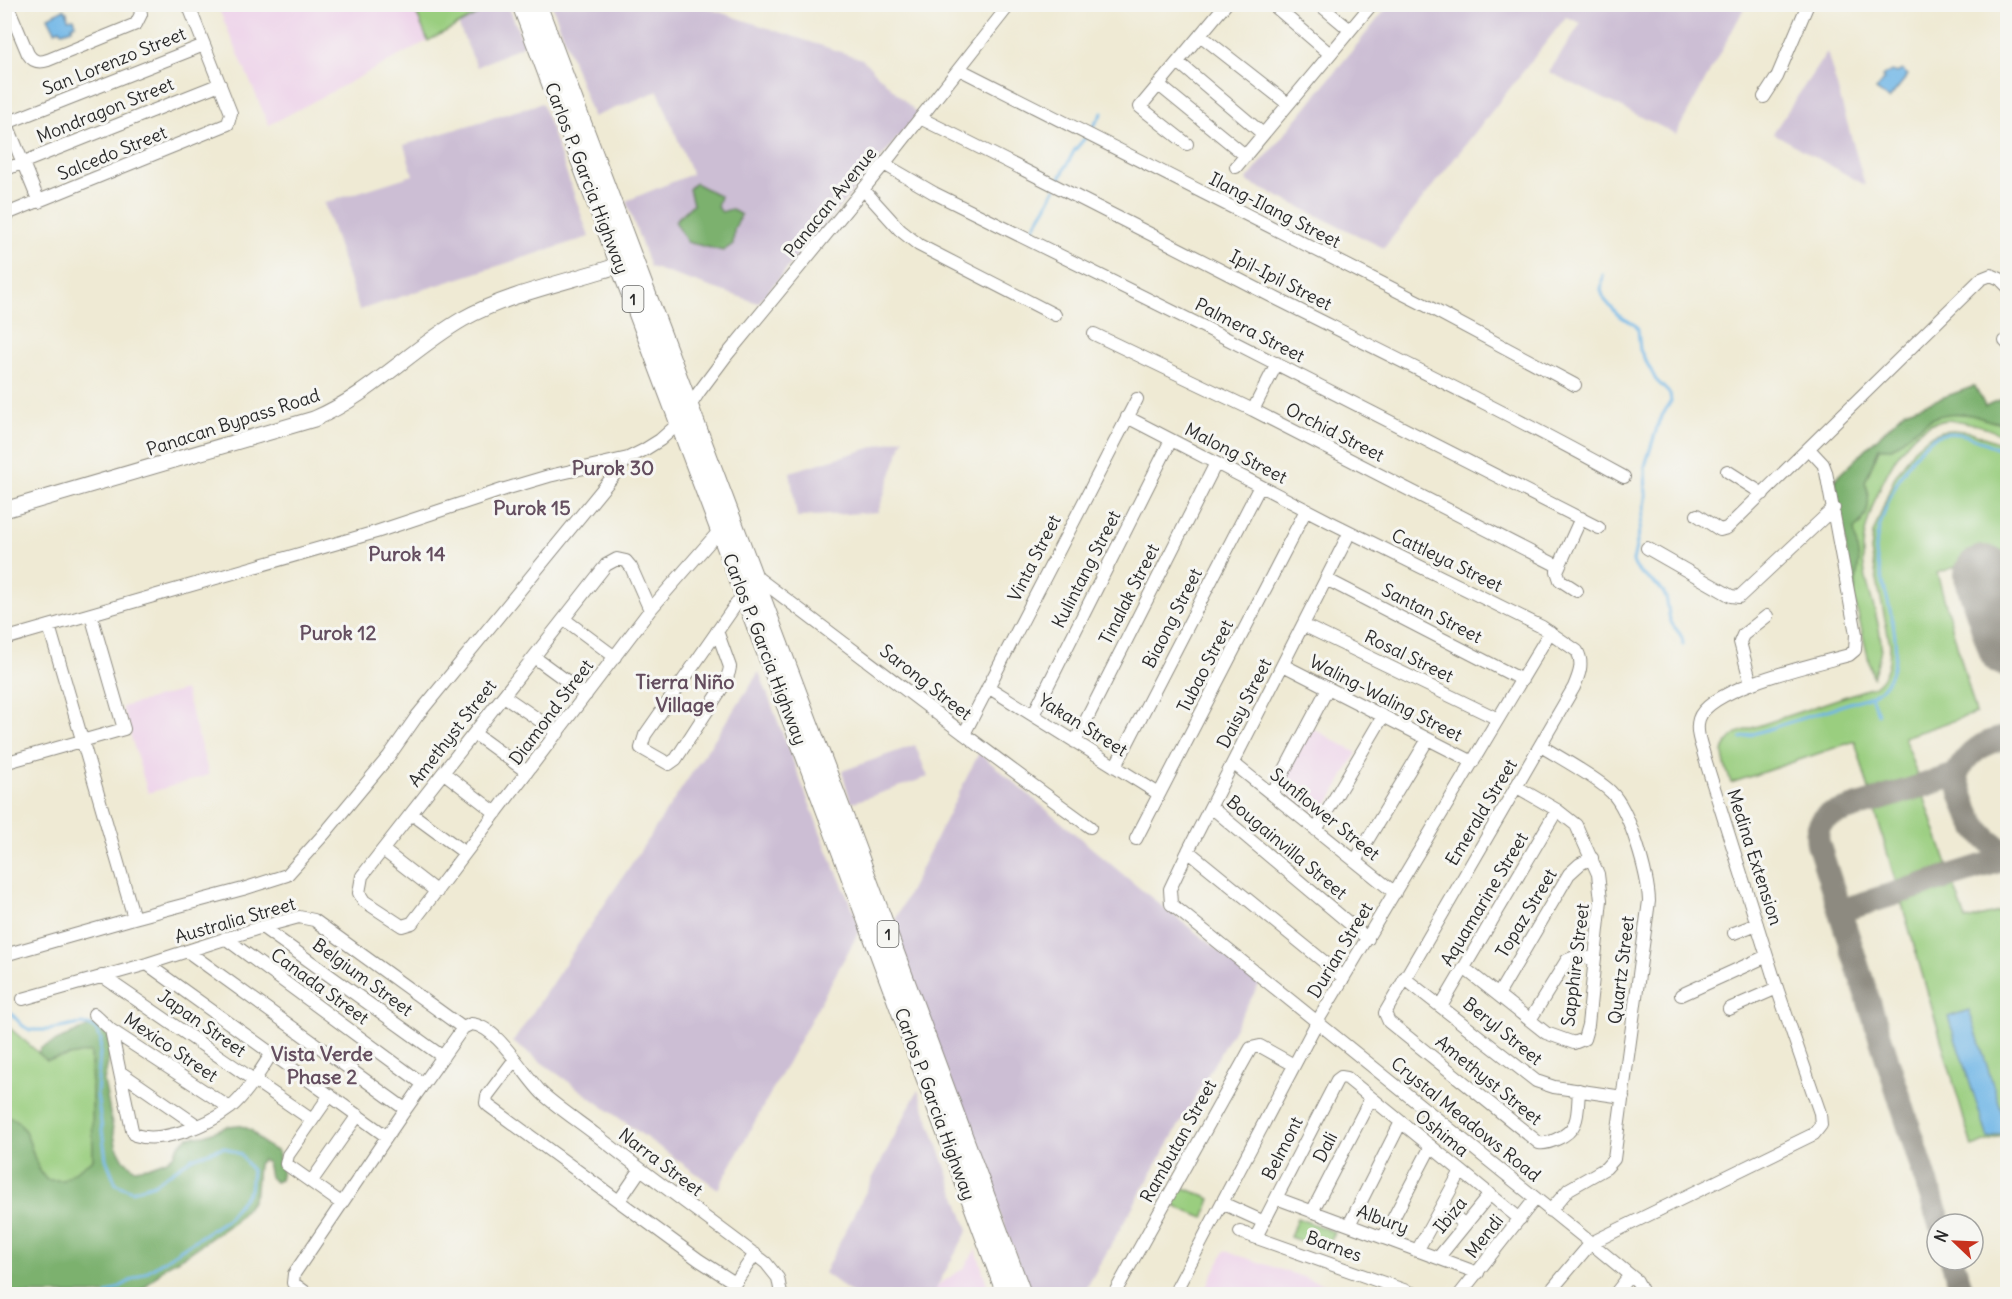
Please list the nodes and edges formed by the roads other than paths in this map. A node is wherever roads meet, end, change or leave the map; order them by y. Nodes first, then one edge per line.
1 (7, 4) edge
2 (139, 4) edge
3 (188, 4) edge
4 (521, 4) edge
5 (537, 4) edge
6 (1010, 4) edge
7 (1226, 4) edge
8 (1272, 4) edge
9 (1319, 4) edge
10 (1808, 4) edge
11 (1368, 6) edge
12 (10, 27) edge
13 (1350, 30) junction
14 (1200, 35) junction
15 (204, 45) junction
16 (1330, 54) junction
17 (1178, 62) junction
18 (959, 69) junction
19 (220, 84) junction
20 (1159, 86) junction
21 (1764, 97) dead end
22 (1288, 104) junction
23 (920, 118) junction
24 (5, 122) edge
25 (1263, 134) junction
26 (1187, 144) dead end
27 (1246, 156) junction
28 (23, 163) junction
29 (884, 164) junction
30 (1236, 167) dead end
31 (4, 170) edge
32 (863, 189) junction
33 (600, 191) junction
34 (39, 202) junction
35 (4, 216) edge
36 (620, 265) junction
37 (2007, 287) edge
38 (1055, 315) dead end
39 (1094, 334) dead end
40 (655, 337) junction
41 (1277, 363) junction
42 (1575, 385) dead end
43 (1137, 399) dead end
44 (689, 406) junction
45 (1253, 410) junction
46 (1127, 417) junction
47 (679, 423) junction
48 (1171, 440) junction
49 (1809, 449) junction
50 (628, 458) junction
51 (1216, 463) junction
52 (1727, 471) dead end
53 (1624, 477) dead end
54 (1260, 486) junction
55 (1763, 494) junction
56 (1834, 508) junction
57 (4, 510) edge
58 (1306, 510) junction
59 (1697, 515) dead end
60 (1581, 518) junction
61 (1328, 521) joint
62 (727, 527) junction
63 (1599, 528) dead end
64 (1350, 532) junction
65 (1647, 548) dead end
66 (1558, 566) junction
67 (1326, 579) junction
68 (745, 582) junction
69 (1577, 591) dead end
70 (650, 610) junction
71 (91, 615) junction
72 (1767, 616) dead end
73 (564, 619) junction
74 (1303, 625) junction
75 (49, 626) junction
76 (717, 631) junction
77 (1550, 632) junction
78 (4, 639) edge
79 (534, 657) junction
80 (615, 657) junction
81 (1283, 666) junction
82 (1522, 680) junction
83 (1751, 684) junction
84 (988, 687) junction
85 (1328, 688) junction
86 (586, 695) junction
87 (504, 696) junction
88 (1033, 715) junction
89 (1383, 716) junction
90 (1498, 719) junction
91 (558, 733) junction
92 (475, 734) junction
93 (964, 734) junction
94 (1428, 739) junction
95 (83, 740) junction
96 (1075, 742) junction
97 (1541, 747) junction
98 (1473, 762) junction
99 (4, 763) edge
100 (1233, 763) junction
101 (1115, 767) junction
102 (527, 772) junction
103 (444, 773) junction
104 (1517, 787) junction
105 (1159, 794) junction
106 (1272, 794) junction
107 (1210, 807) junction
108 (1557, 810) junction
109 (496, 813) junction
110 (412, 814) junction
111 (1090, 827) dead end
112 (1316, 830) junction
113 (1136, 839) dead end
114 (383, 850) junction
115 (1188, 851) junction
116 (465, 853) junction
117 (1592, 858) junction
118 (1354, 861) junction
119 (1170, 889) joint
120 (437, 892) junction
121 (1395, 893) junction
122 (134, 918) junction
123 (1757, 924) junction
124 (402, 926) joint
125 (262, 927) junction
126 (1734, 933) dead end
127 (225, 938) junction
128 (1368, 939) junction
129 (187, 951) junction
130 (4, 952) edge
131 (1767, 956) junction
132 (1594, 958) junction
133 (147, 964) junction
134 (1464, 968) junction
135 (102, 976) junction
136 (1344, 978) junction
137 (1404, 978) junction
138 (1777, 988) junction
139 (1498, 995) junction
140 (1681, 995) dead end
141 (23, 999) dead end
142 (1442, 1005) junction
143 (1729, 1009) dead end
144 (94, 1014) dead end
145 (1385, 1016) joint
146 (1530, 1020) junction
147 (1317, 1022) junction
148 (463, 1028) junction
149 (111, 1030) junction
150 (272, 1053) junction
151 (443, 1057) junction
152 (515, 1059) junction
153 (1294, 1065) junction
154 (120, 1072) junction
155 (1341, 1077) joint
156 (254, 1081) junction
157 (423, 1084) junction
158 (1579, 1090) junction
159 (330, 1095) junction
160 (1623, 1097) junction
161 (1371, 1098) junction
162 (230, 1108) junction
163 (405, 1109) junction
164 (358, 1115) junction
165 (312, 1120) junction
166 (1401, 1122) junction
167 (198, 1126) junction
168 (386, 1136) junction
169 (1431, 1146) junction
170 (640, 1170) junction
171 (1461, 1171) junction
172 (311, 1182) junction
173 (1490, 1194) junction
174 (1276, 1198) junction
175 (1535, 1199) junction
176 (619, 1201) junction
177 (341, 1203) junction
178 (1221, 1203) junction
179 (1442, 1206) junction
180 (1550, 1211) junction
181 (1312, 1212) junction
182 (1520, 1219) junction
183 (1264, 1222) junction
184 (1465, 1225) junction
185 (1349, 1226) junction
186 (1240, 1232) dead end
187 (1256, 1237) junction
188 (1383, 1238) junction
189 (1592, 1243) junction
190 (1418, 1251) junction
191 (755, 1254) junction
192 (1438, 1258) junction
193 (1478, 1273) junction
194 (1630, 1275) junction
195 (736, 1289) edge
196 (308, 1294) edge
197 (781, 1294) edge
198 (1006, 1294) edge
199 (1022, 1294) edge
200 (1114, 1294) edge
201 (1174, 1294) edge
202 (1415, 1294) edge
203 (1460, 1294) edge
204 (1548, 1294) edge
205 (1616, 1294) edge
206 (1644, 1294) edge

1 - 12 street
2 - 12 street
3 - 15 street
4 - 33 highway, Carlos P. Garcia Highway / 1
5 - 33 highway, Carlos P. Garcia Highway / 1
6 - 18 street, Panacan Avenue
7 - 14 street
8 - 16 street
9 - 13 street
10 - 21 street
11 - 13 street
13 - 16 street
14 - 17 street
14 - 22 street
15 - 19 street
15 - 24 street, San Lorenzo Street
16 - 22 street
17 - 20 street
17 - 25 street
18 - 23 street, Panacan Avenue
18 - 42 street, Ilang-Ilang Street
19 - 28 street, Mondragon Street
19 - 34 street, Salcedo Street
20 - 26 street
20 - 27 street
22 - 25 street
23 - 29 street, Panacan Avenue
23 - 53 street, Ipil-Ipil Street
24 - 28 street
25 - 27 street
27 - 30 street
28 - 31 street, Mondragon Street
28 - 34 street
29 - 32 street, Panacan Avenue
29 - 41 street, Palmera Street
32 - 38 street
32 - 44 street, Panacan Avenue
33 - 36 highway, Carlos P. Garcia Highway / 1
33 - 40 highway, Carlos P. Garcia Highway / 1
34 - 35 street, Salcedo Street
36 - 40 highway, Carlos P. Garcia Highway / 1
36 - 57 main road, Panacan Bypass Road
37 - 49 street
39 - 45 street, Orchid Street
40 - 44 highway, Carlos P. Garcia Highway / 1
40 - 47 highway, Carlos P. Garcia Highway / 1
41 - 45 street
41 - 60 street, Palmera Street
43 - 46 street, Vinta Street
44 - 47 street, Panacan Avenue
44 - 62 highway, Carlos P. Garcia Highway / 1
45 - 66 street, Orchid Street
46 - 48 street, Malong Street
46 - 84 street, Vinta Street
47 - 50 street, Panacan Avenue
47 - 62 highway, Carlos P. Garcia Highway / 1
48 - 51 street, Malong Street
48 - 88 street, Kulintang Street
49 - 55 street
49 - 56 street, Medina Extension
50 - 71 street
50 - 122 street
51 - 54 street, Malong Street
51 - 96 street, Tinalak Street
52 - 55 street
54 - 58 street, Malong Street
54 - 101 street, Biaong Street
55 - 59 street
56 - 65 street
56 - 83 street, Medina Extension
58 - 61 street, Malong Street
58 - 105 street, Tubao Street
60 - 63 street, Palmera Street
60 - 66 street
61 - 64 street, Cattleya Street
62 - 68 highway, Carlos P. Garcia Highway / 1
62 - 70 street, Diamond Street
64 - 67 street, Daisy Street
64 - 77 street, Cattleya Street
66 - 69 street
67 - 74 street, Daisy Street
67 - 82 street, Santan Street
68 - 76 street
68 - 93 street, Sarong Street
68 - 198 highway, Carlos P. Garcia Highway / 1
68 - 199 highway, Carlos P. Garcia Highway / 1
70 - 73 street, Amethyst Street
70 - 80 street, Diamond Street
71 - 75 street
71 - 95 street
72 - 83 street
73 - 79 street, Amethyst Street
73 - 80 street
74 - 81 street, Daisy Street
74 - 90 street, Rosal Street
75 - 78 street
75 - 95 street
76 - 76 street
77 - 82 street, Durian Street
77 - 97 street, Emerald Street
79 - 86 street
79 - 87 street, Amethyst Street
80 - 86 street, Diamond Street
81 - 85 street, Waling-Waling Street
81 - 100 street, Daisy Street
82 - 90 street, Durian Street
83 - 123 street, Medina Extension
84 - 88 street, Yakan Street
84 - 93 street, Vinta Street
85 - 89 street, Waling-Waling Street
85 - 106 street
86 - 91 street, Diamond Street
87 - 91 street
87 - 92 street, Amethyst Street
88 - 96 street, Yakan Street
89 - 94 street, Waling-Waling Street
89 - 112 street
90 - 98 street, Durian Street
91 - 102 street, Diamond Street
92 - 102 street
92 - 103 street, Amethyst Street
93 - 111 street, Sarong Street
94 - 98 street, Waling-Waling Street
94 - 118 street
95 - 99 street
95 - 122 street
96 - 101 street, Yakan Street
97 - 104 street, Emerald Street
97 - 160 street, Quartz Street
98 - 121 street, Durian Street
100 - 106 street, Sunflower Street
100 - 107 street, Daisy Street
101 - 105 street, Yakan Street
102 - 109 street, Diamond Street
103 - 109 street
103 - 110 street, Amethyst Street
104 - 108 street, Sapphire Street
104 - 137 street, Emerald Street
105 - 113 street, Tubao Street
106 - 112 street, Sunflower Street
107 - 115 street, Daisy Street
107 - 128 street, Bougainvilla Street
108 - 117 street, Sapphire Street
108 - 134 street, Aquamarine Street
109 - 116 street, Diamond Street
110 - 114 street, Amethyst Street
110 - 116 street
112 - 118 street, Sunflower Street
114 - 120 street
114 - 124 street, Amethyst Street
115 - 119 street, Daisy Street
115 - 136 street
116 - 120 street, Diamond Street
117 - 132 street, Sapphire Street
117 - 139 street, Topaz Street
118 - 121 street, Sunflower Street
119 - 147 street, Crystal Meadows Road
120 - 124 street, Diamond Street
121 - 128 street, Durian Street
122 - 130 street
123 - 126 street
123 - 131 street, Medina Extension
125 - 127 street, Australia Street
125 - 148 street, Australia Street
125 - 151 street, Belgium Street
127 - 129 street, Australia Street
127 - 157 street, Canada Street
128 - 136 street, Durian Street
129 - 133 street, Australia Street
129 - 163 street
131 - 138 street, Medina Extension
131 - 140 street
132 - 146 street
132 - 146 street, Sapphire Street
133 - 135 street, Australia Street
133 - 150 street
134 - 139 street, Sapphire Street
134 - 142 street, Aquamarine Street
135 - 141 street, Australia Street
135 - 156 street, Japan Street
136 - 147 street, Durian Street
137 - 142 street, Beryl Street
137 - 145 street, Emerald Street
138 - 143 street
138 - 189 street, Medina Extension
139 - 146 street, Sapphire Street
142 - 158 street, Beryl Street
144 - 149 street, Mexico Street
145 - 158 street, Amethyst Street
147 - 153 street, Durian Street
147 - 175 street, Crystal Meadows Road
148 - 151 street
148 - 152 street, Narra Street
149 - 154 street
149 - 162 street, Mexico Street
150 - 156 street
150 - 159 street
151 - 157 street
152 - 170 street, Narra Street
152 - 176 street
153 - 178 street, Durian Street
153 - 200 street, Rambutan Street
154 - 167 street
154 - 167 street
155 - 161 street, Oshima
155 - 174 street, Belmont
156 - 162 street
156 - 165 street, Japan Street
157 - 163 street
158 - 160 street, Beryl Street
159 - 164 street
159 - 165 street
160 - 180 street, Quartz Street
161 - 166 street, Oshima
161 - 181 street, Dali
162 - 167 street
163 - 168 street
164 - 168 street
164 - 172 street
165 - 172 street
166 - 169 street, Oshima
166 - 185 street
168 - 177 street
169 - 171 street, Oshima
169 - 188 street
170 - 176 street
170 - 191 street, Narra Street
171 - 173 street, Oshima
171 - 179 street
172 - 177 street
173 - 182 street, Oshima
173 - 184 street, Ibiza
174 - 181 street, Albury
174 - 183 street, Belmont
175 - 180 street, Crystal Meadows Road
175 - 182 street, Mendi
176 - 195 street
177 - 196 street
178 - 183 street
178 - 201 street, Durian Street
179 - 184 street
179 - 190 street
180 - 189 street, Crystal Meadows Road
181 - 185 street, Albury
182 - 193 street, Mendi
183 - 187 street, Belmont
184 - 192 street, Ibiza
185 - 188 street, Albury
186 - 187 street, Barnes
187 - 202 street, Barnes
188 - 190 street, Albury
189 - 194 street, Crystal Meadows Road
189 - 204 street
190 - 192 street, Albury
191 - 195 street
191 - 197 street, Narra Street
192 - 193 street, Albury
193 - 203 street, Mendi
194 - 205 street
194 - 206 street, Crystal Meadows Road

